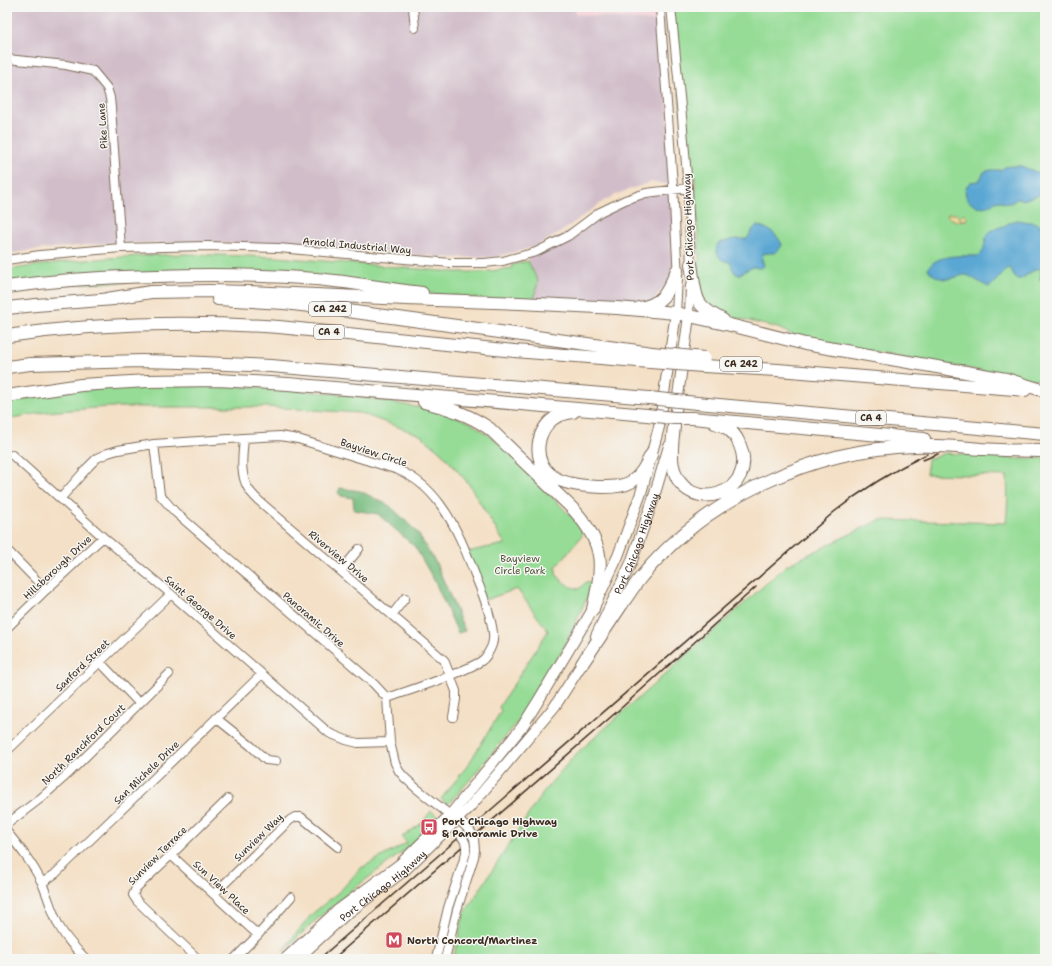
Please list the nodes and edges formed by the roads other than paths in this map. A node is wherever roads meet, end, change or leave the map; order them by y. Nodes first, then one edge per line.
1 (413, 7) edge
2 (660, 7) edge
3 (671, 7) edge
4 (415, 28) dead end
5 (7, 59) edge
6 (688, 188) junction
7 (673, 190) junction
8 (121, 248) junction
9 (7, 260) edge
10 (692, 264) junction
11 (677, 270) junction
12 (7, 287) edge
13 (107, 299) junction
14 (520, 303) junction
15 (7, 308) edge
16 (617, 308) junction
17 (676, 313) junction
18 (689, 316) junction
19 (730, 325) junction
20 (7, 336) edge
21 (651, 357) junction
22 (67, 364) junction
23 (7, 367) edge
24 (7, 375) edge
25 (334, 388) junction
26 (1045, 391) edge
27 (7, 396) edge
28 (600, 411) junction
29 (692, 419) junction
30 (674, 422) junction
31 (1045, 434) edge
32 (244, 438) junction
33 (154, 444) junction
34 (1032, 451) junction
35 (1045, 451) edge
36 (12, 455) dead end
37 (651, 455) junction
38 (61, 498) junction
39 (103, 537) junction
40 (359, 548) dead end
41 (7, 550) edge
42 (341, 571) junction
43 (46, 590) junction
44 (171, 594) junction
45 (405, 598) dead end
46 (593, 610) junction
47 (392, 615) junction
48 (7, 628) edge
49 (100, 662) junction
50 (582, 664) junction
51 (169, 674) dead end
52 (262, 674) junction
53 (450, 676) junction
54 (387, 698) junction
55 (140, 702) junction
56 (453, 717) dead end
57 (216, 718) junction
58 (390, 742) junction
59 (7, 751) edge
60 (276, 761) dead end
61 (228, 799) dead end
62 (454, 819) junction
63 (7, 824) edge
64 (7, 832) edge
65 (338, 847) dead end
66 (171, 855) junction
67 (42, 883) junction
68 (214, 894) junction
69 (291, 897) dead end
70 (258, 934) junction
71 (86, 959) edge
72 (198, 959) edge
73 (234, 959) edge
74 (285, 959) edge
75 (297, 959) edge
76 (436, 959) edge
77 (445, 959) edge

1 - 4 street
2 - 7 street, Port Chicago Highway
3 - 6 street, Port Chicago Highway
5 - 8 street, Pike Lane
6 - 7 street, Arnold Industrial Way
6 - 10 street, Port Chicago Highway
7 - 8 street, Arnold Industrial Way
7 - 11 street, Port Chicago Highway
8 - 9 street, Arnold Industrial Way
10 - 18 street, Port Chicago Highway
10 - 19 highway
11 - 16 highway
11 - 17 street, Port Chicago Highway
12 - 14 highway
13 - 14 highway
13 - 15 highway, CA 242
13 - 21 highway, CA 242
14 - 16 highway
16 - 17 highway
17 - 18 highway
17 - 37 main road, Port Chicago Highway
18 - 19 highway
18 - 30 main road, Port Chicago Highway
19 - 26 highway
20 - 21 highway, CA 4
21 - 26 highway, CA 242, bridge
22 - 23 highway, CA 4
22 - 24 highway
22 - 31 highway, CA 4, bridge
25 - 27 highway
25 - 28 highway
25 - 46 highway
28 - 30 highway, bridge
28 - 37 highway
29 - 30 highway, bridge
29 - 30 highway
29 - 34 highway
30 - 50 main road, Port Chicago Highway
32 - 33 street, Bayview Circle
32 - 42 street, Riverview Drive
32 - 53 street, Bayview Circle
33 - 38 street, Bayview Circle
33 - 54 street, Panoramic Drive
34 - 35 highway
34 - 50 highway
36 - 38 street, Saint George Drive
37 - 46 main road, Port Chicago Highway
38 - 39 street, Saint George Drive
39 - 43 street, Hillsborough Drive
39 - 44 street, Saint George Drive
40 - 42 street
41 - 43 street
42 - 47 street, Riverview Drive
43 - 48 street, Hillsborough Drive
44 - 49 street, Sanford Street
44 - 52 street, Saint George Drive
45 - 47 street
46 - 62 main road, Port Chicago Highway
47 - 53 street, Riverview Drive
49 - 55 street
49 - 59 street, Sanford Street
50 - 62 main road, Port Chicago Highway
51 - 55 street, North Ranchford Court
52 - 57 street, San Michele Drive
52 - 58 street, Saint George Drive
53 - 54 street, Bayview Circle
53 - 56 street, Riverview Drive
54 - 58 street
55 - 63 street, North Ranchford Court
57 - 60 street
57 - 67 street, San Michele Drive
58 - 62 street
61 - 66 street, Sunview Terrace
62 - 74 main road, Port Chicago Highway
62 - 75 main road, Port Chicago Highway
62 - 76 street, bridge
62 - 77 street, bridge
64 - 67 street
65 - 68 street, Sunview Way
66 - 68 street, Sun View Place
66 - 72 street, Sunview Terrace
67 - 71 street
68 - 70 street, Sun View Place
69 - 70 street
70 - 73 street

